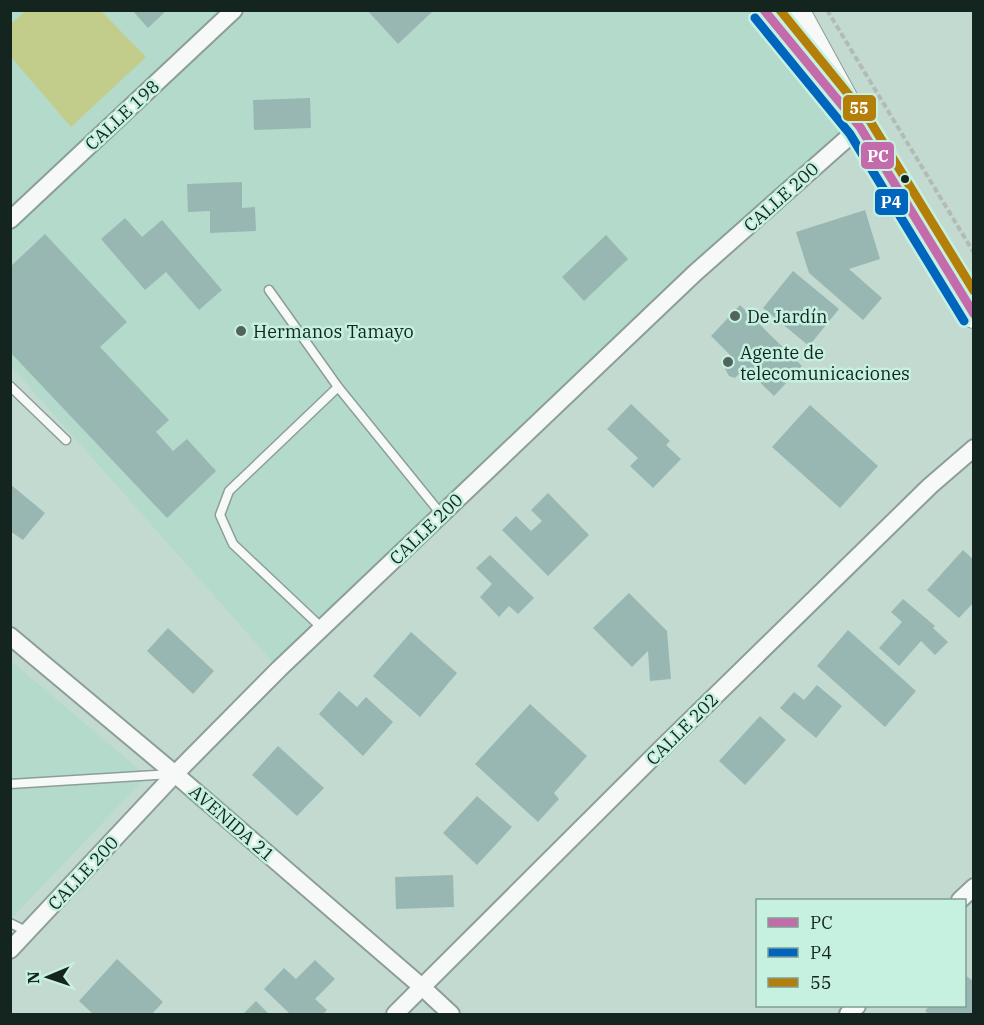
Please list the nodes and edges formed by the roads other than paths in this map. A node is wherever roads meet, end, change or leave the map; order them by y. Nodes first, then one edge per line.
1 (234, 10) edge
2 (764, 10) edge
3 (796, 10) edge
4 (860, 127) junction
5 (10, 220) edge
6 (268, 290) dead end
7 (974, 315) edge
8 (10, 386) edge
9 (338, 387) junction
10 (66, 440) dead end
11 (974, 448) edge
12 (441, 514) junction
13 (322, 628) junction
14 (10, 636) edge
15 (175, 774) junction
16 (10, 784) edge
17 (974, 887) edge
18 (961, 899) edge
19 (10, 923) edge
20 (28, 932) junction
21 (10, 950) edge
22 (422, 987) junction
23 (395, 1014) edge
24 (451, 1014) edge

1 - 5 street, CALLE 198
2 - 4 main road
3 - 4 main road
4 - 7 main road
4 - 12 street, CALLE 200
6 - 9 lane
8 - 10 lane
9 - 12 lane
9 - 13 lane
11 - 22 street, CALLE 202
12 - 13 street, CALLE 200
13 - 15 street, CALLE 200
14 - 15 street, AVENIDA 21
15 - 16 lane
15 - 20 street, CALLE 200
15 - 22 street, AVENIDA 21
17 - 18 street
19 - 20 lane
20 - 21 street, CALLE 200
22 - 23 street, CALLE 202
22 - 24 street, AVENIDA 21

